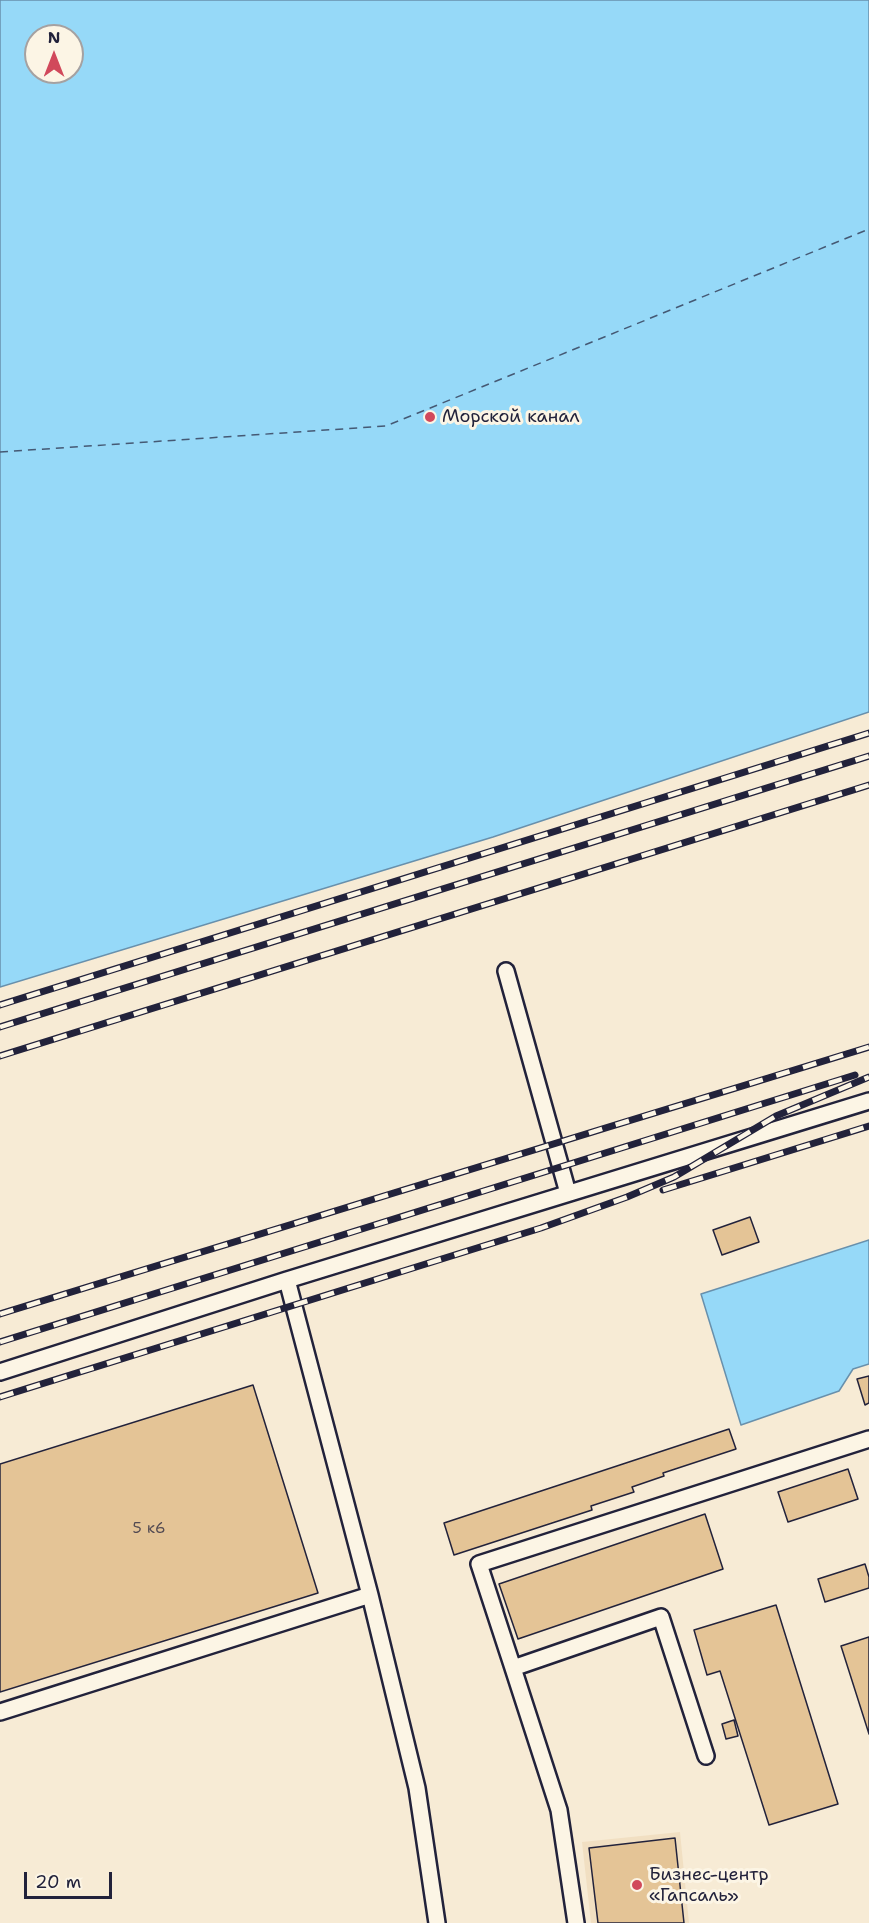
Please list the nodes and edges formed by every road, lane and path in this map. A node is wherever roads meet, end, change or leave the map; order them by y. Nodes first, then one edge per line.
1 (506, 971) dead end
2 (869, 1101) edge
3 (568, 1193) junction
4 (287, 1280) junction
5 (0, 1372) edge
6 (869, 1439) edge
7 (370, 1595) junction
8 (513, 1668) junction
9 (0, 1712) edge
10 (706, 1756) dead end
11 (437, 1923) edge
12 (576, 1923) edge

1 - 3 lane
2 - 3 lane
3 - 4 lane
4 - 5 lane
4 - 7 lane
6 - 8 lane
7 - 9 lane
7 - 11 lane
8 - 10 lane
8 - 12 lane

